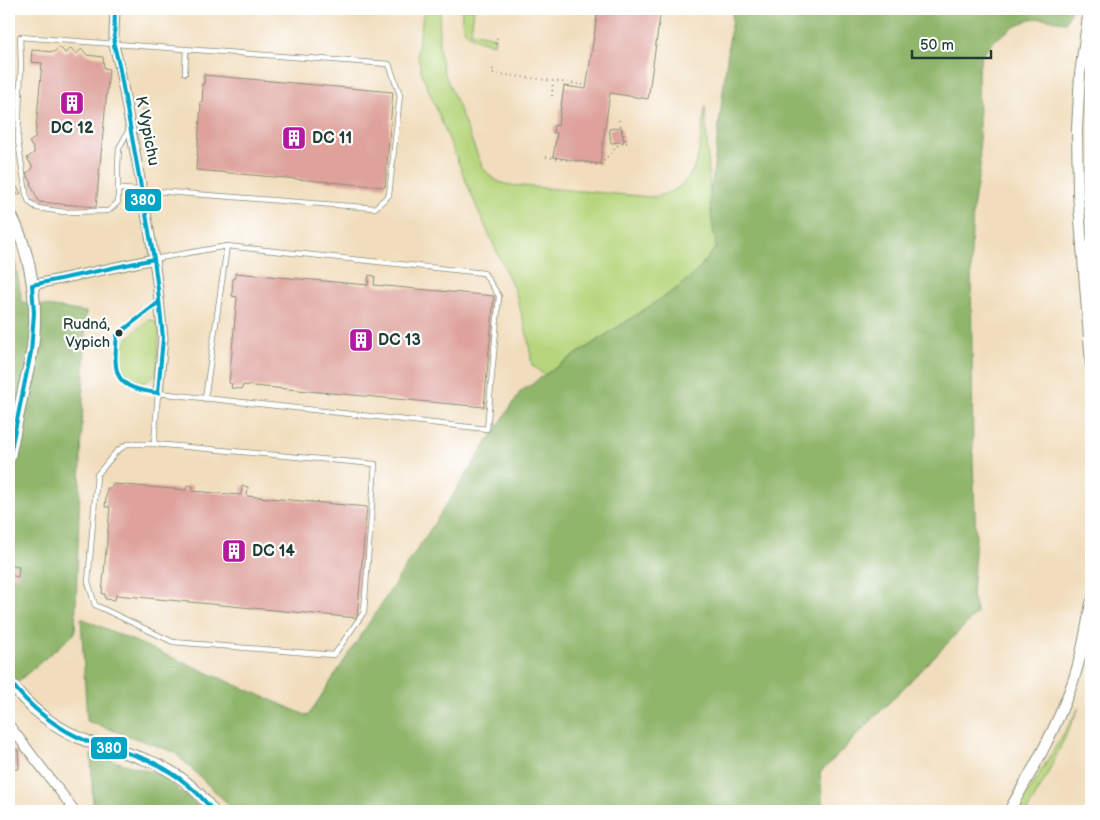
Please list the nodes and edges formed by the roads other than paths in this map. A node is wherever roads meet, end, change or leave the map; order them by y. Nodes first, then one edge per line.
1 (115, 9) edge
2 (1089, 9) edge
3 (114, 44) junction
4 (186, 50) junction
5 (185, 73) dead end
6 (131, 126) junction
7 (118, 189) junction
8 (142, 190) junction
9 (9, 211) edge
10 (227, 246) junction
11 (154, 259) junction
12 (32, 285) junction
13 (160, 302) junction
14 (1091, 364) edge
15 (158, 394) junction
16 (205, 399) junction
17 (154, 444) junction
18 (9, 459) edge
19 (1091, 603) edge
20 (9, 680) edge
21 (9, 725) edge
22 (75, 811) edge
23 (213, 811) edge
24 (1010, 811) edge

1 - 3 street, K Vypichu
2 - 14 street
3 - 4 lane
3 - 6 street, K Vypichu
3 - 7 lane
4 - 5 lane
4 - 8 lane
6 - 7 lane
6 - 8 street, K Vypichu
7 - 8 lane
8 - 11 street, K Vypichu
9 - 12 main road
10 - 11 lane
10 - 16 lane
10 - 16 lane
11 - 12 street
11 - 13 street, K Vypichu
12 - 18 main road
13 - 15 street, K Vypichu
13 - 15 lane
15 - 16 lane
15 - 17 lane
17 - 17 lane
19 - 24 street
20 - 23 main road
21 - 22 street

